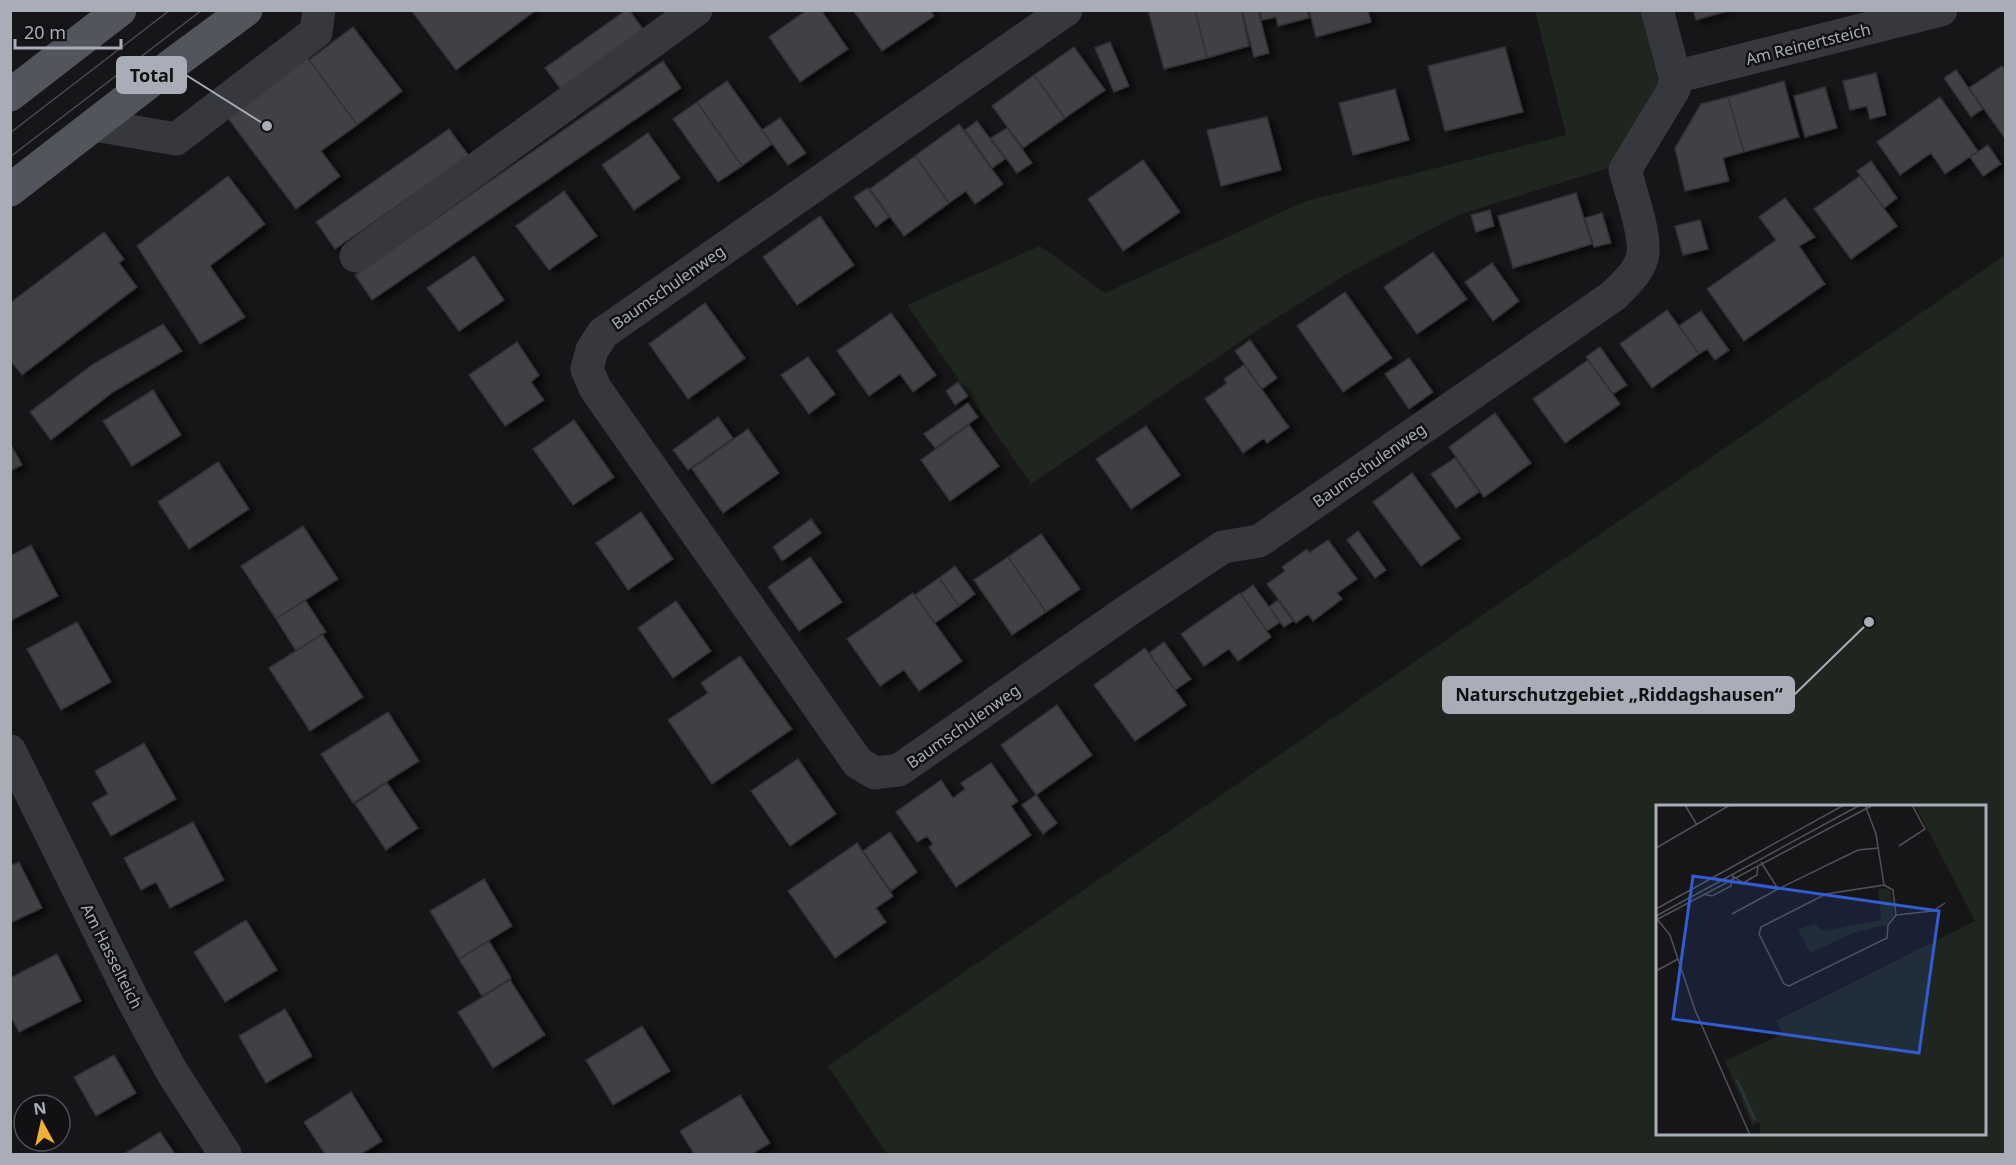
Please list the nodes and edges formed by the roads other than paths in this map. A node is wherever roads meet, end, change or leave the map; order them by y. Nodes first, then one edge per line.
1 (120, 10) edge
2 (246, 10) edge
3 (319, 10) edge
4 (696, 10) edge
5 (1066, 10) edge
6 (1657, 10) edge
7 (1941, 10) edge
8 (1675, 77) junction
9 (10, 95) edge
10 (95, 125) junction
11 (10, 190) edge
12 (356, 256) dead end
13 (10, 751) edge
14 (225, 1155) edge

1 - 9 main road
2 - 10 main road
3 - 10 street
4 - 12 street
5 - 8 street, Baumschulenweg
6 - 8 street
7 - 8 street, Am Reinertsteich
10 - 11 main road
13 - 14 street, Am Hasselteich

